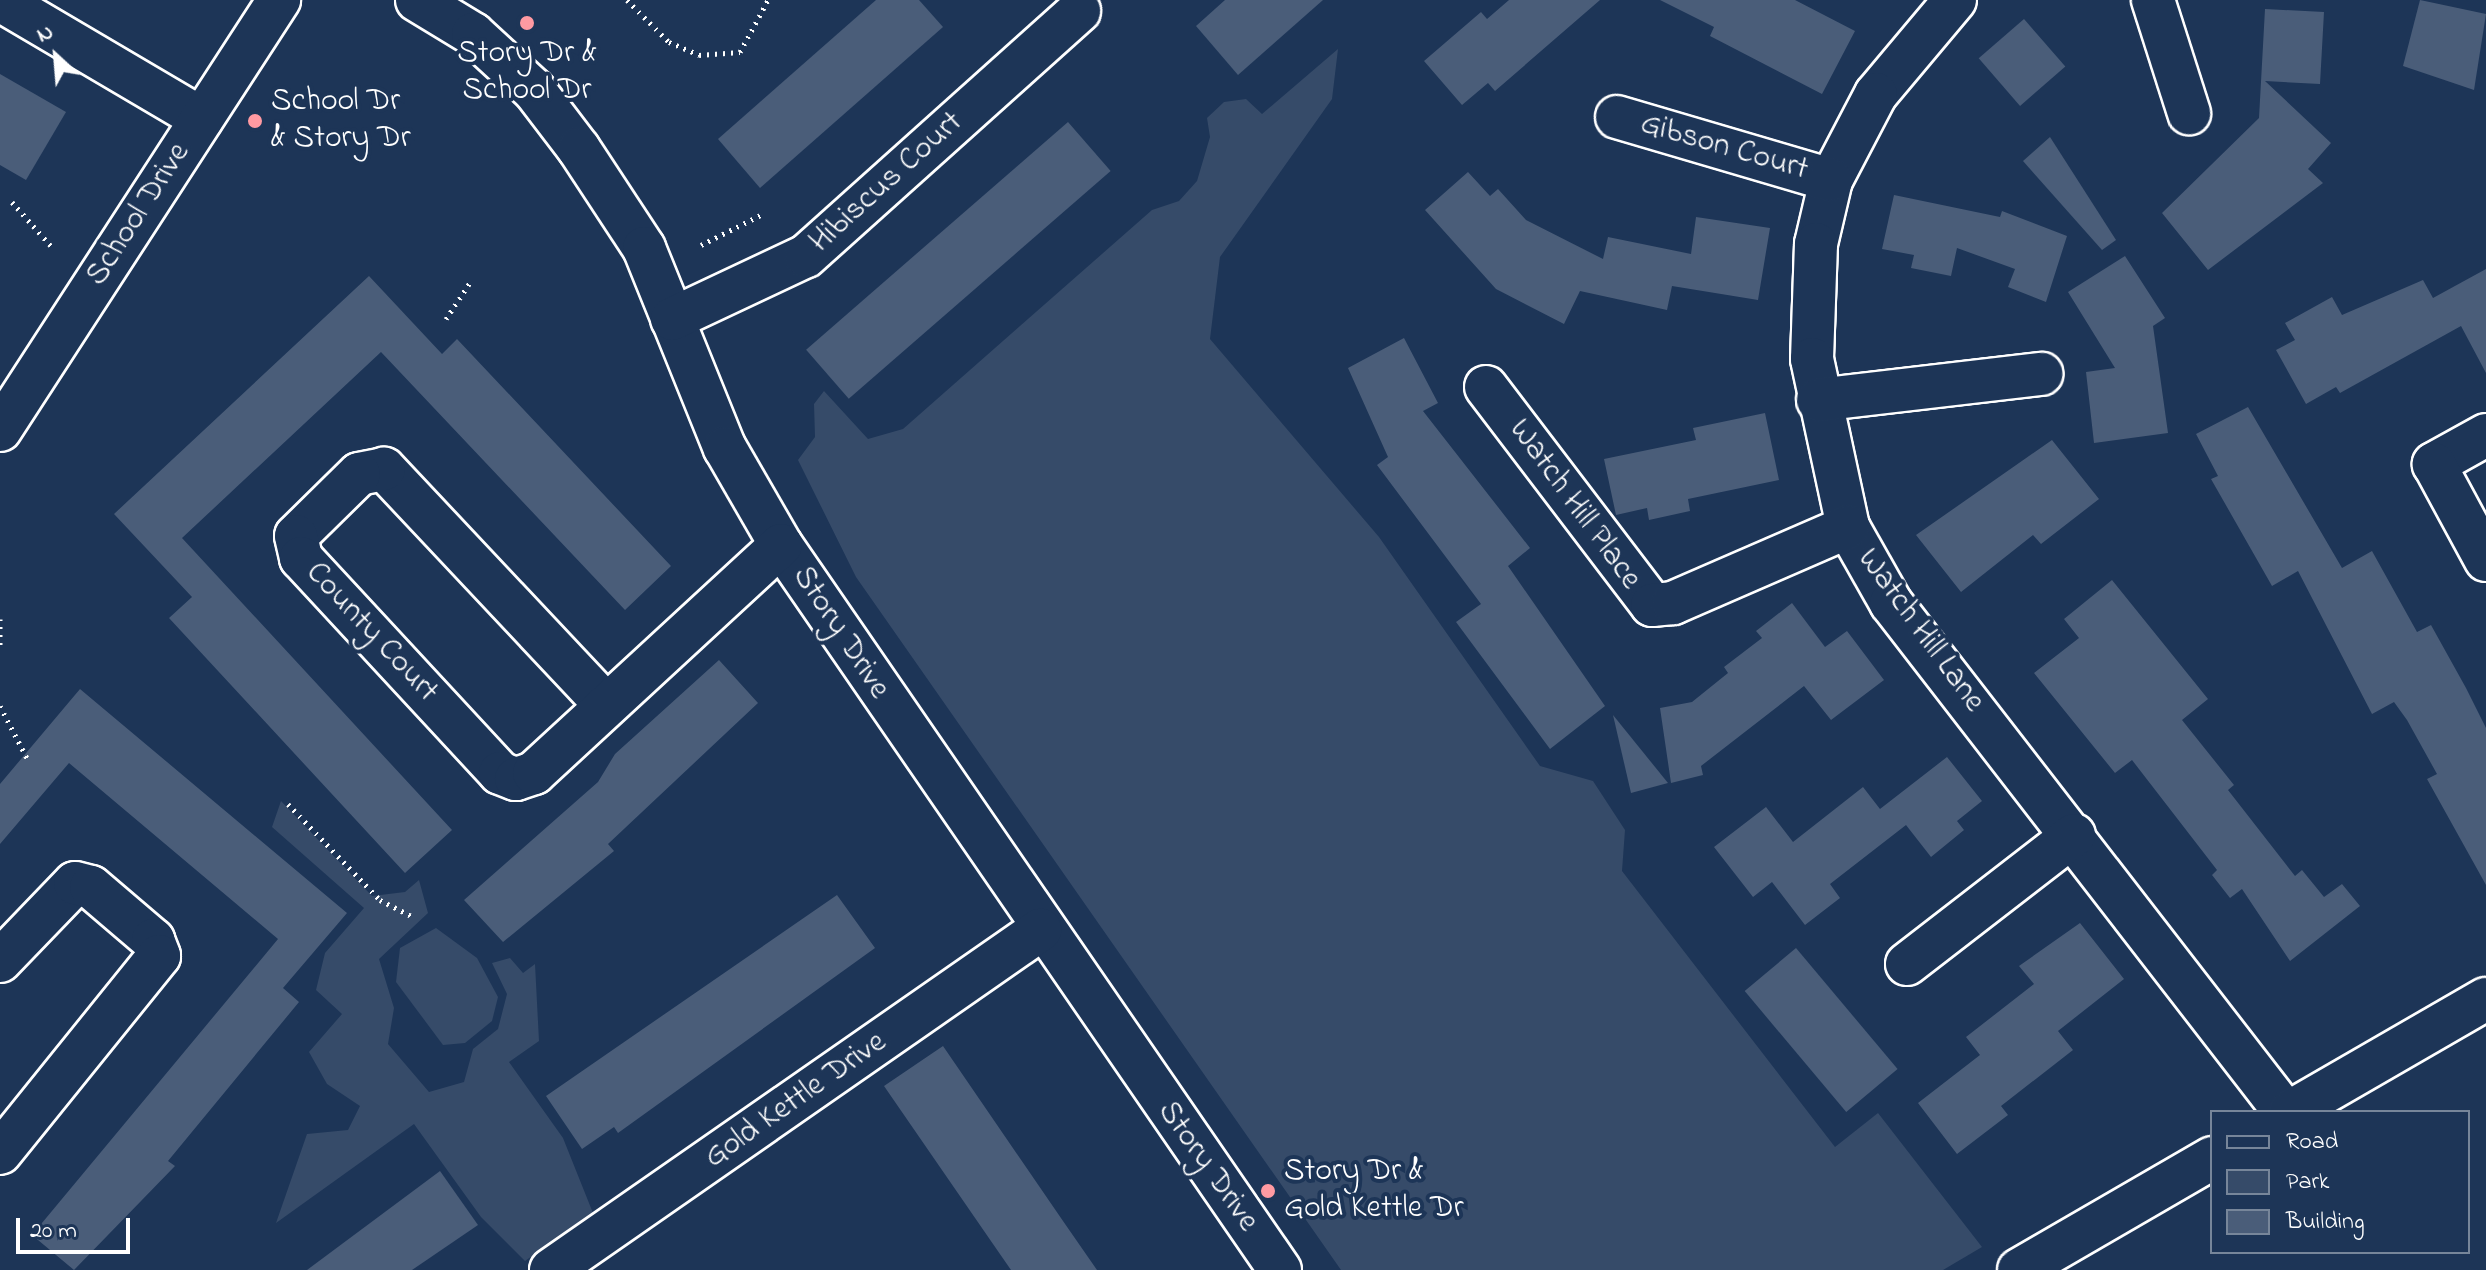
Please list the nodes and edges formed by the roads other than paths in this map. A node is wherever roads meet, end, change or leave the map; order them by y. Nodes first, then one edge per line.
1 (0, 0) edge
2 (279, 0) edge
3 (417, 0) edge
4 (1955, 0) edge
5 (2153, 0) edge
6 (1079, 11) dead end
7 (2189, 113) dead end
8 (1617, 117) dead end
9 (202, 119) junction
10 (1831, 180) junction
11 (672, 319) junction
12 (2041, 374) dead end
13 (1486, 387) dead end
14 (11, 388) edge
15 (1818, 400) junction
16 (0, 430) edge
17 (2486, 435) edge
18 (1848, 527) junction
19 (781, 545) junction
20 (2486, 560) edge
21 (605, 704) junction
22 (2074, 835) junction
23 (1040, 930) junction
24 (0, 961) edge
25 (1907, 964) dead end
26 (2486, 999) edge
27 (2286, 1110) edge
28 (2292, 1110) edge
29 (0, 1153) edge
30 (2210, 1159) edge
31 (551, 1270) edge
32 (1280, 1270) edge
33 (2019, 1270) edge

1 - 9 street
2 - 9 street, School Drive
3 - 11 street, Story Drive
4 - 10 street, Watch Hill Lane
5 - 7 street
6 - 11 street, Hibiscus Court
8 - 10 street, Gibson Court
9 - 14 street, School Drive
10 - 15 street, Watch Hill Lane
11 - 19 street, Story Drive
12 - 15 street
13 - 18 street, Watch Hill Place
14 - 16 street, School Drive
15 - 18 street, Watch Hill Lane
17 - 20 street
18 - 22 street, Watch Hill Lane
19 - 21 street, County Court
19 - 23 street, Story Drive
21 - 21 street, County Court
22 - 25 street
22 - 27 street, Watch Hill Lane
23 - 31 street, Gold Kettle Drive
23 - 32 street, Story Drive
24 - 29 street
26 - 28 street
30 - 33 street

